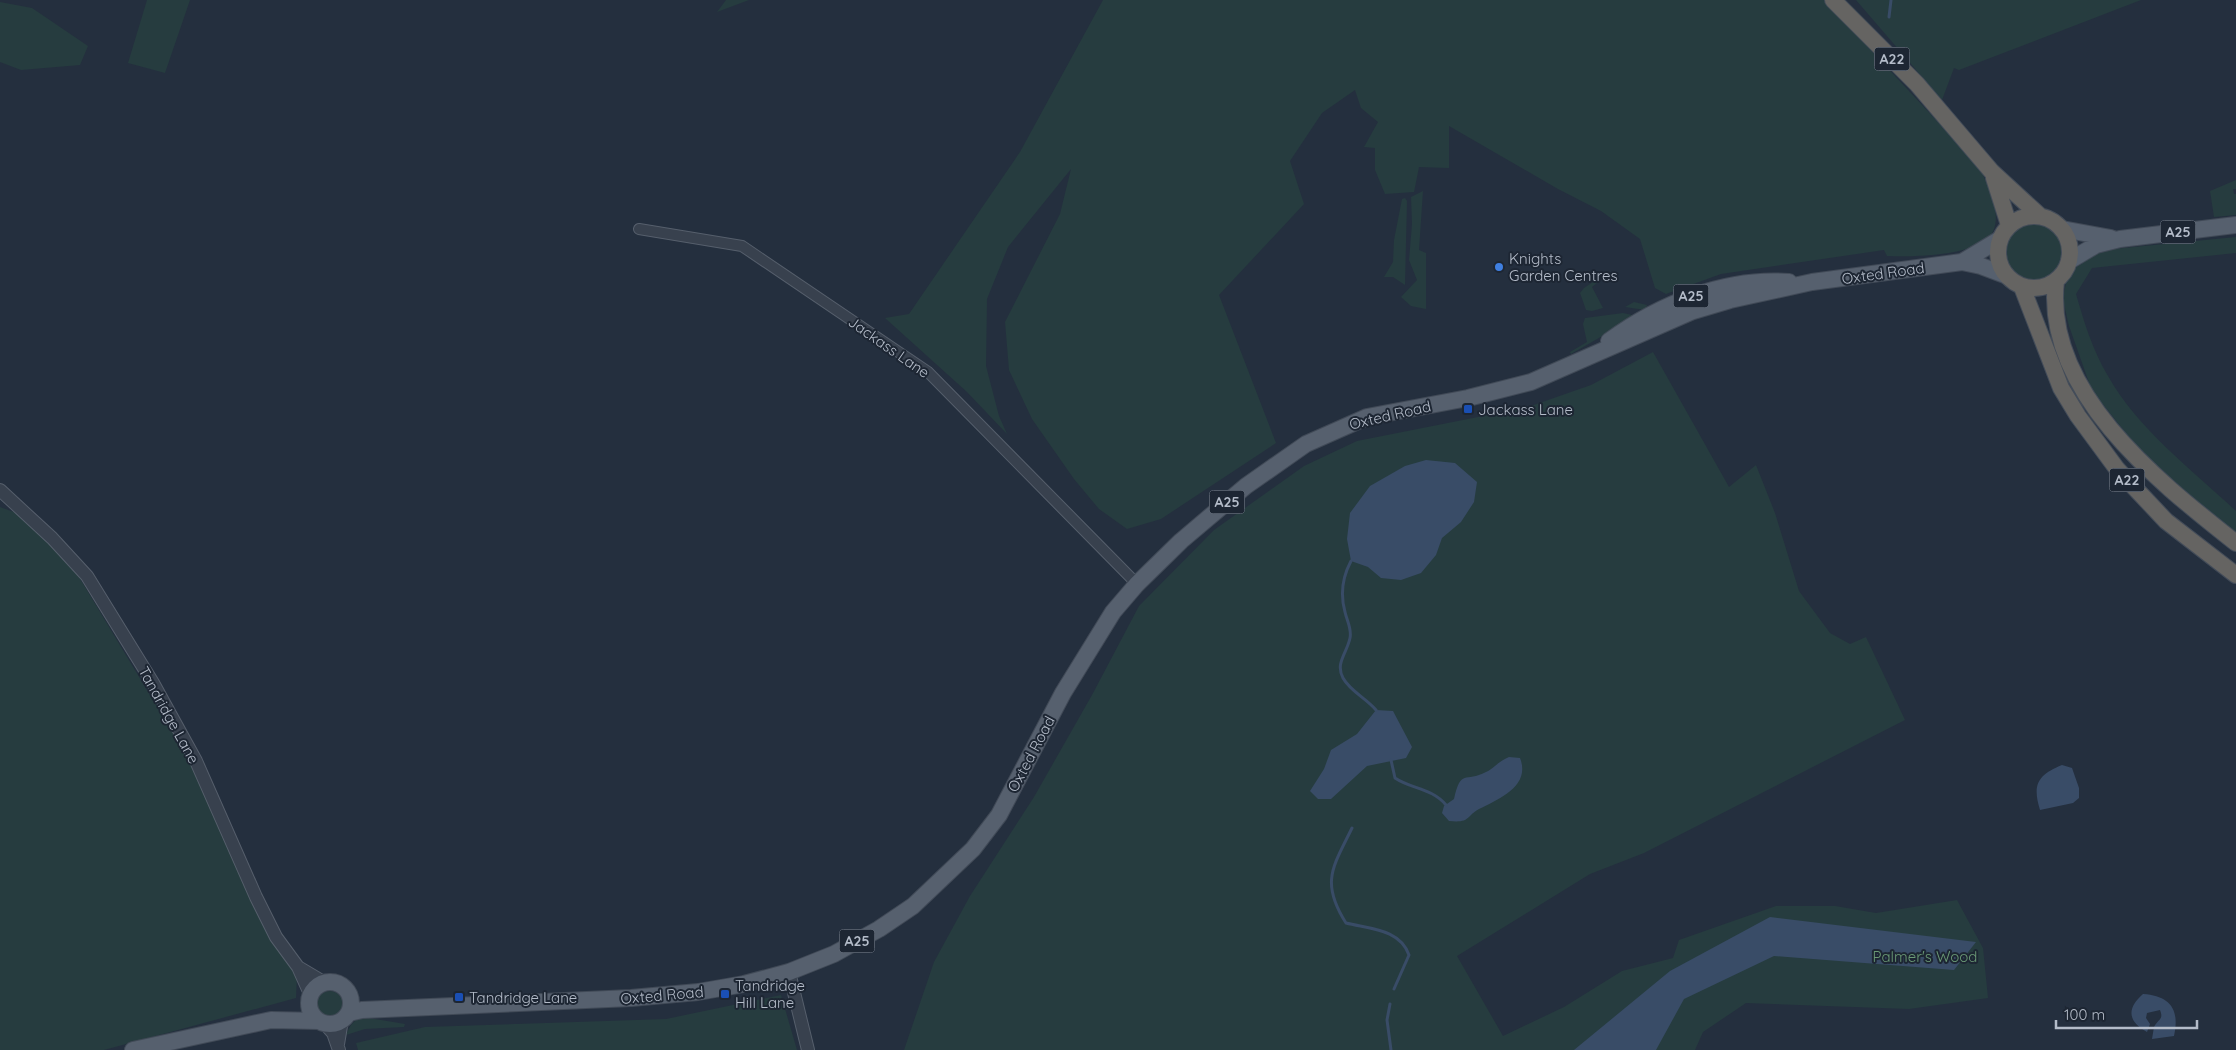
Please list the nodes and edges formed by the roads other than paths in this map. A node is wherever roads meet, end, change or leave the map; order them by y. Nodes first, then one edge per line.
1 (1833, 0) edge
2 (1992, 172) junction
3 (2040, 216) junction
4 (2009, 225) junction
5 (2236, 225) edge
6 (639, 229) dead end
7 (2062, 229) junction
8 (2000, 239) junction
9 (2120, 239) junction
10 (2069, 260) junction
11 (1962, 262) junction
12 (2005, 274) junction
13 (2056, 281) junction
14 (2022, 287) junction
15 (0, 490) edge
16 (2236, 543) edge
17 (2236, 575) edge
18 (1137, 584) junction
19 (298, 967) junction
20 (789, 972) junction
21 (325, 984) junction
22 (347, 992) junction
23 (310, 998) junction
24 (404, 1008) junction
25 (345, 1017) junction
26 (271, 1020) junction
27 (322, 1022) junction
28 (339, 1047) edge
29 (133, 1050) edge
30 (808, 1050) edge

1 - 2 highway, A22
2 - 3 highway, A22
2 - 4 highway, A22
3 - 4 highway
3 - 7 highway
4 - 8 highway
5 - 9 main road, A25
6 - 18 street, Jackass Lane
7 - 9 main road, A25
7 - 10 highway
8 - 11 main road, Oxted Road / A25
8 - 12 highway
9 - 10 main road, A25
10 - 13 highway
11 - 12 main road, Oxted Road / A25
11 - 18 main road, Oxted Road / A25
12 - 14 highway
13 - 14 highway
13 - 16 highway, A22
14 - 17 highway, A22
15 - 19 street, Tandridge Lane
18 - 20 main road, Oxted Road / A25
19 - 21 street, Tandridge Lane
19 - 23 street, Tandridge Lane
20 - 24 main road, Oxted Road / A25
20 - 30 street
21 - 22 main road
21 - 23 main road
22 - 24 main road, Oxted Road / A25
22 - 25 main road
23 - 26 main road
23 - 27 main road
24 - 25 main road, Oxted Road / A25
25 - 27 main road
25 - 28 street
26 - 27 main road
26 - 29 main road
27 - 28 street

